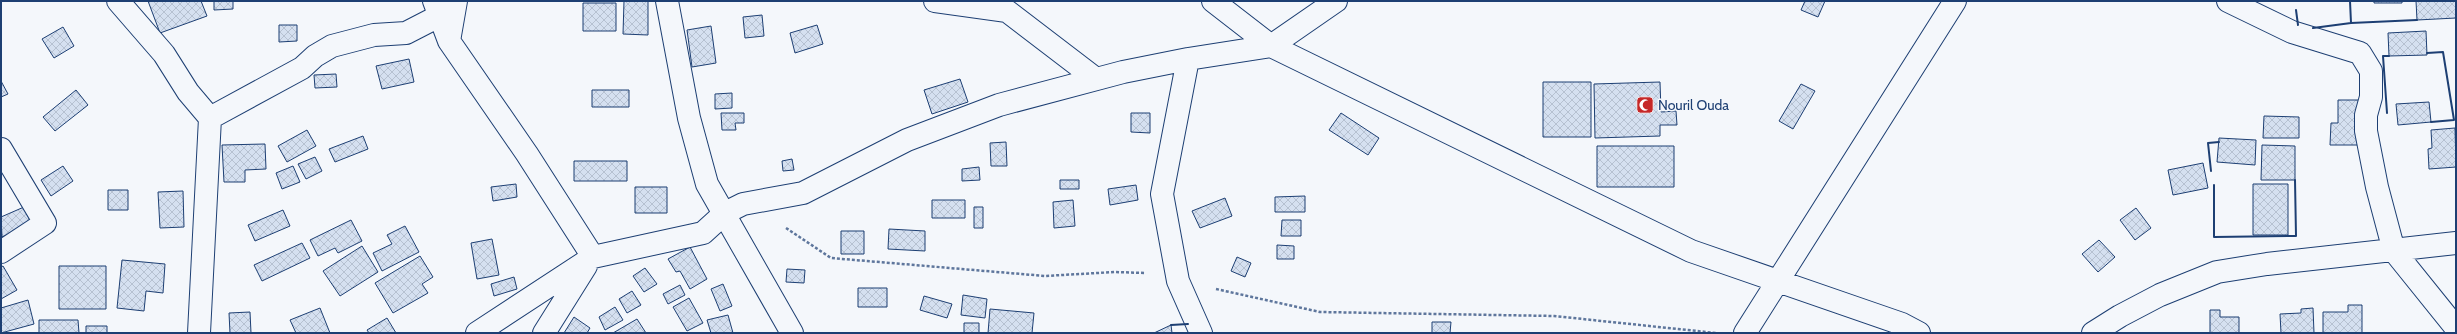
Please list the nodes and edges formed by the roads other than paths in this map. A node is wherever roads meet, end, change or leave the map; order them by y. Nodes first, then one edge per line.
1 (118, 1) edge
2 (456, 1) edge
3 (667, 1) edge
4 (935, 1) edge
5 (1213, 1) edge
6 (1336, 1) edge
7 (1955, 1) edge
8 (2228, 1) edge
9 (436, 8) edge
10 (449, 41) junction
11 (1271, 46) junction
12 (1188, 59) junction
13 (1096, 79) junction
14 (210, 118) junction
15 (1, 149) edge
16 (734, 208) junction
17 (2456, 243) edge
18 (2394, 251) junction
19 (1, 252) edge
20 (593, 257) junction
21 (1778, 282) junction
22 (2456, 328) edge
23 (199, 333) edge
24 (477, 333) edge
25 (544, 333) edge
26 (792, 333) edge
27 (1202, 333) edge
28 (1745, 333) edge
29 (1919, 333) edge
30 (2093, 333) edge

1 - 14 street
2 - 10 street
3 - 16 street
4 - 13 street
5 - 11 street
6 - 11 street
7 - 21 street
8 - 18 street
9 - 10 street
9 - 14 street
10 - 20 street
11 - 12 street
11 - 21 street
12 - 13 street
12 - 27 street
13 - 16 street
14 - 23 street
15 - 19 street
16 - 20 street
16 - 26 street
17 - 18 street
18 - 22 street
18 - 30 street
20 - 24 street
20 - 25 street
21 - 28 street
21 - 29 street

